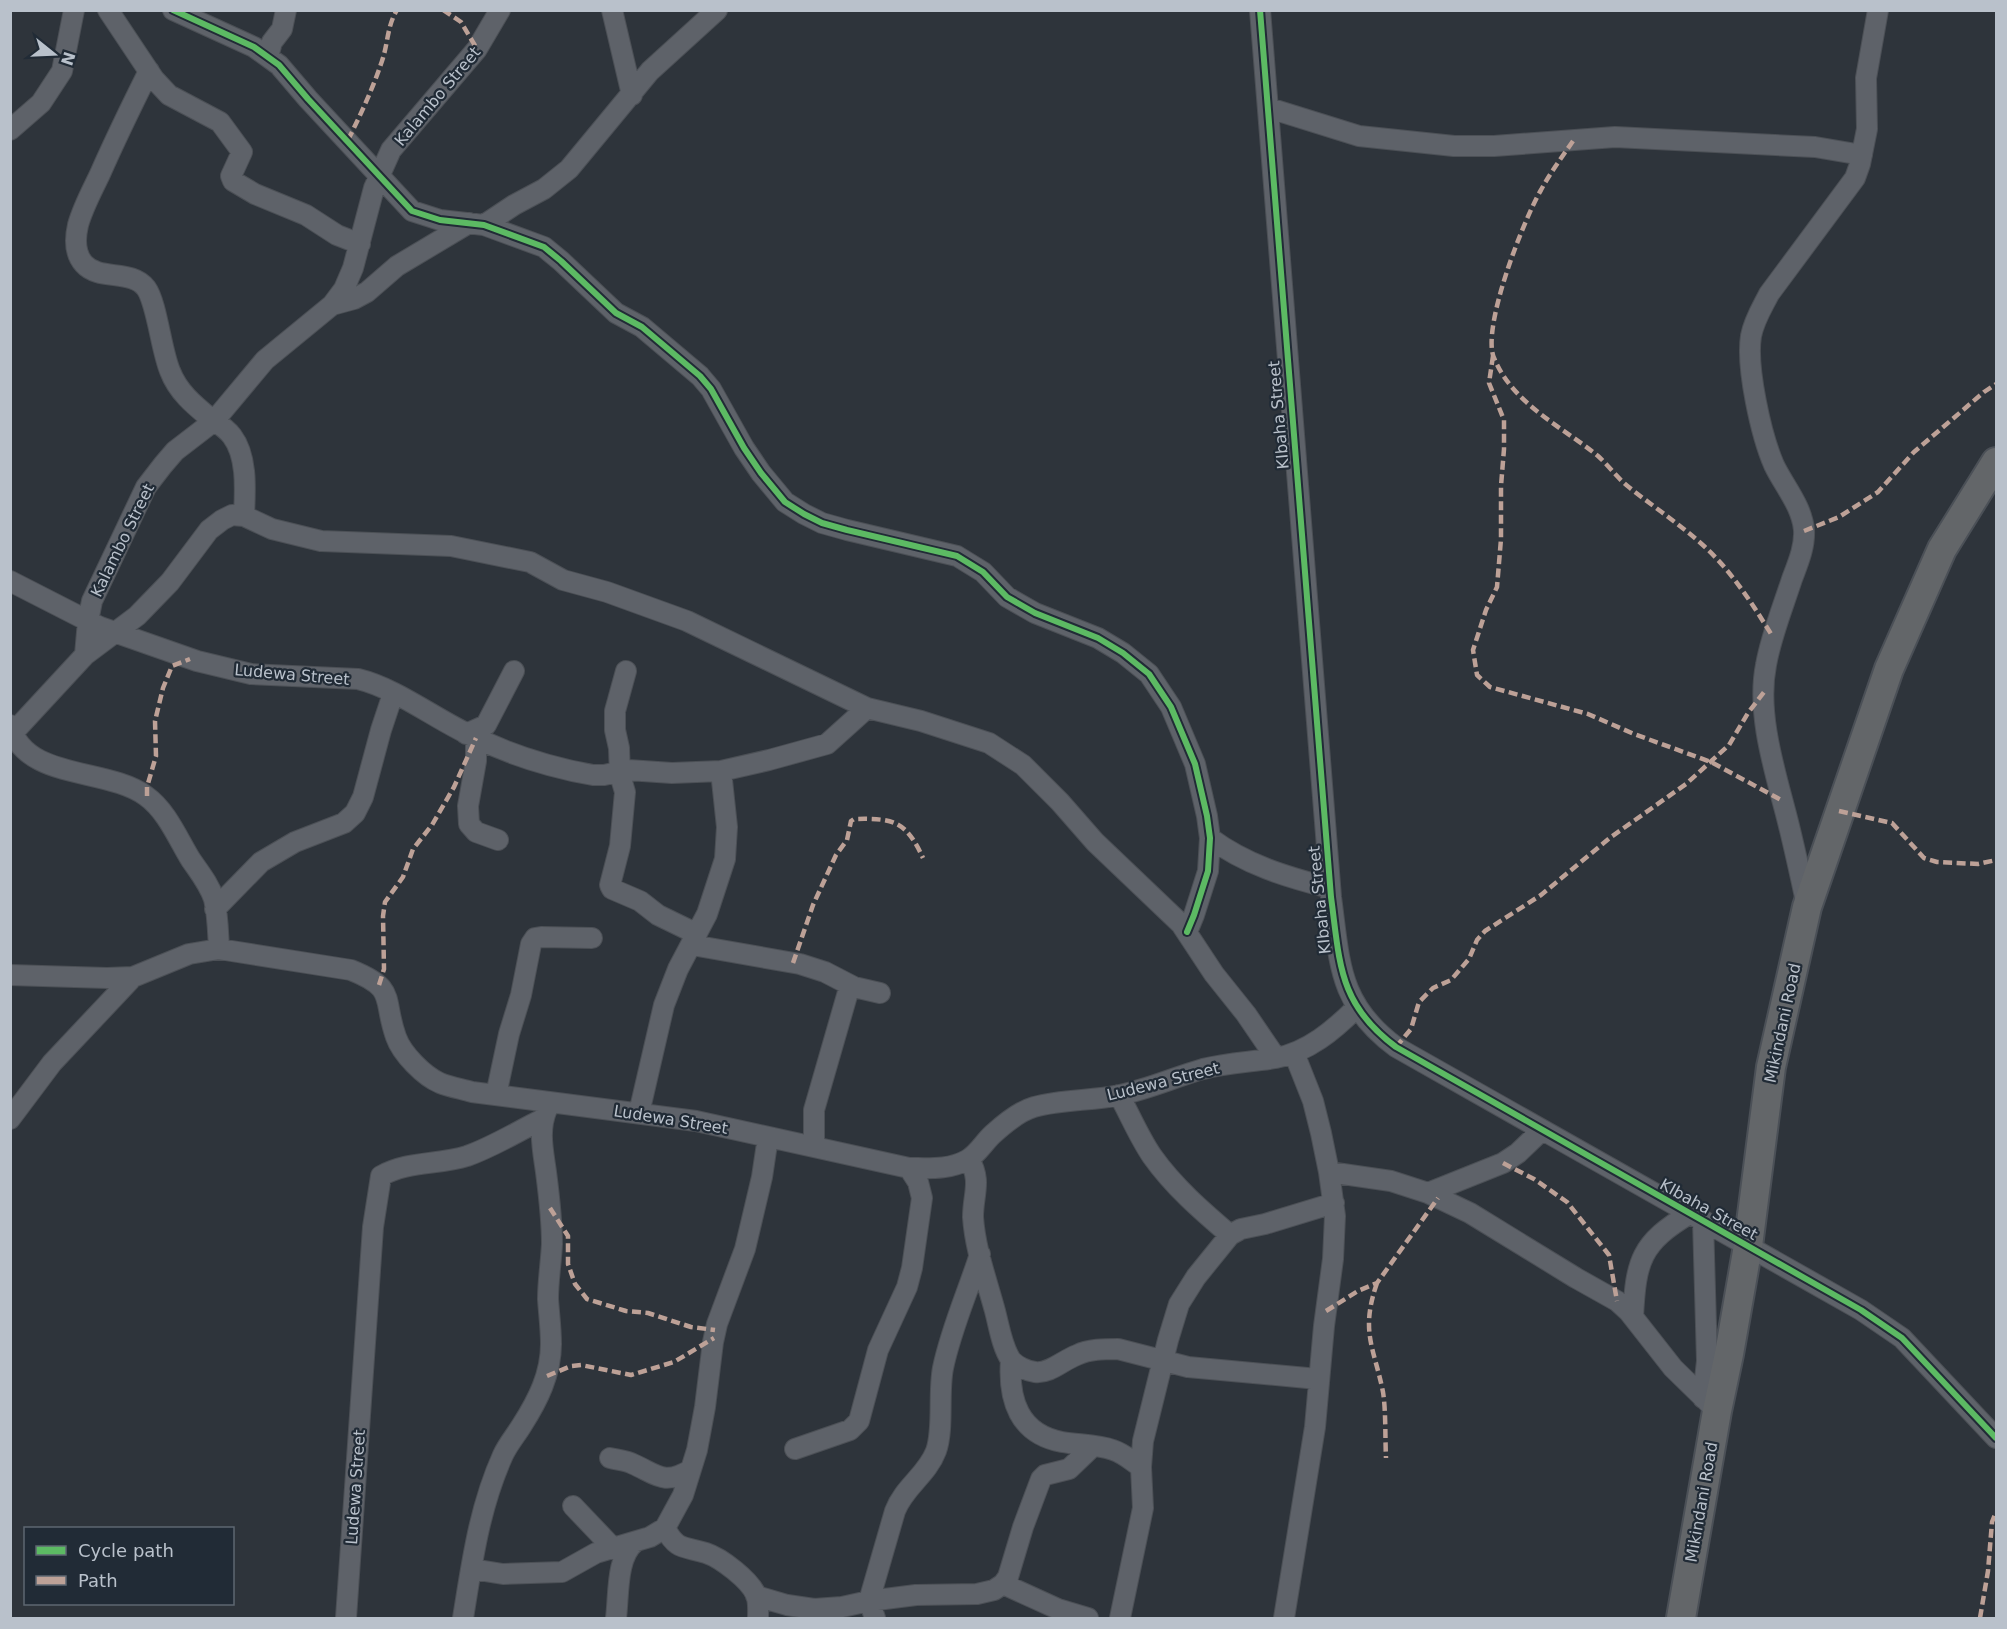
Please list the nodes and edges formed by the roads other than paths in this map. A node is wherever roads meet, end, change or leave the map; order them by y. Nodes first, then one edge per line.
1 (74, 10) edge
2 (108, 10) edge
3 (173, 10) edge
4 (286, 10) edge
5 (500, 10) edge
6 (612, 10) edge
7 (717, 10) edge
8 (1260, 10) edge
9 (1878, 10) edge
10 (268, 57) junction
11 (149, 71) junction
12 (632, 95) junction
13 (1269, 108) junction
14 (10, 130) edge
15 (1862, 155) junction
16 (380, 175) junction
17 (477, 224) junction
18 (360, 244) junction
19 (332, 305) junction
20 (214, 421) junction
21 (1996, 462) edge
22 (244, 516) junction
23 (10, 581) edge
24 (88, 621) junction
25 (117, 633) junction
26 (85, 655) junction
27 (514, 671) dead end
28 (626, 671) dead end
29 (393, 694) junction
30 (867, 708) junction
31 (11, 732) edge
32 (471, 736) junction
33 (621, 770) junction
34 (721, 771) junction
35 (1210, 838) junction
36 (498, 840) dead end
37 (1330, 888) junction
38 (1808, 907) junction
39 (215, 909) junction
40 (1187, 932) junction
41 (592, 938) dead end
42 (694, 939) junction
43 (219, 949) junction
44 (10, 975) edge
45 (133, 977) junction
46 (850, 986) junction
47 (880, 993) dead end
48 (1356, 1008) junction
49 (1285, 1055) junction
50 (496, 1095) junction
51 (1119, 1095) junction
52 (546, 1110) junction
53 (639, 1113) junction
54 (10, 1119) edge
55 (1542, 1130) junction
56 (768, 1137) junction
57 (814, 1145) junction
58 (969, 1160) junction
59 (909, 1168) junction
60 (1329, 1172) junction
61 (1428, 1193) junction
62 (1334, 1203) junction
63 (1697, 1217) junction
64 (1230, 1235) junction
65 (1748, 1246) junction
66 (980, 1254) junction
67 (1633, 1317) junction
68 (1011, 1360) junction
69 (1164, 1361) junction
70 (1318, 1379) junction
71 (1710, 1404) junction
72 (1996, 1438) edge
73 (1093, 1446) junction
74 (795, 1449) dead end
75 (610, 1458) dead end
76 (1141, 1467) junction
77 (690, 1470) junction
78 (573, 1506) dead end
79 (665, 1528) junction
80 (635, 1542) junction
81 (613, 1548) junction
82 (472, 1569) junction
83 (1003, 1584) junction
84 (756, 1596) junction
85 (872, 1610) edge
86 (346, 1618) edge
87 (463, 1618) edge
88 (616, 1618) edge
89 (758, 1618) edge
90 (1088, 1618) edge
91 (1120, 1618) edge
92 (1284, 1618) edge
93 (1681, 1618) edge

1 - 14 street
2 - 11 street
3 - 10 street
4 - 10 street
5 - 16 street, Kalambo Street
6 - 12 street
7 - 12 street
8 - 13 street, KIbaha Street
9 - 15 street
10 - 16 street
11 - 18 street
11 - 20 street
12 - 17 street
13 - 15 street
13 - 37 street, KIbaha Street
15 - 38 street
16 - 17 street
16 - 18 street, Kalambo Street
17 - 19 street
17 - 35 street
18 - 19 street, Kalambo Street
19 - 20 street, Kalambo Street
20 - 22 street
20 - 24 street, Kalambo Street
21 - 38 highway, Mikindani Road
22 - 25 street
22 - 30 street
23 - 24 street, Ludewa Street
24 - 25 street, Ludewa Street
24 - 26 street, Kalambo Street
25 - 26 street
25 - 29 street, Ludewa Street
26 - 31 street
27 - 32 street
28 - 33 street
29 - 32 street, Ludewa Street
29 - 39 street
30 - 34 street, Ludewa Street
30 - 40 street
31 - 39 street
32 - 33 street, Ludewa Street
32 - 36 street
33 - 34 street, Ludewa Street
33 - 42 street
34 - 42 street
35 - 37 street
35 - 40 street
37 - 48 street, KIbaha Street
38 - 65 highway, Mikindani Road
39 - 43 street
40 - 49 street
41 - 50 street
42 - 46 street
42 - 53 street
43 - 45 street, Ludewa Street
43 - 50 street, Ludewa Street
44 - 45 street, Ludewa Street
45 - 54 street
46 - 47 street
46 - 57 street
48 - 49 street, Ludewa Street
48 - 55 street, KIbaha Street
49 - 51 street, Ludewa Street
49 - 60 street
50 - 52 street, Ludewa Street
51 - 58 street, Ludewa Street
51 - 64 street
52 - 53 street, Ludewa Street
52 - 82 street
52 - 86 street, Ludewa Street
53 - 56 street, Ludewa Street
55 - 61 street
55 - 63 street, KIbaha Street
56 - 57 street, Ludewa Street
56 - 77 street
57 - 59 street, Ludewa Street
58 - 59 street, Ludewa Street
58 - 66 street
59 - 74 street
60 - 61 street
60 - 62 street
61 - 67 street
62 - 64 street
62 - 70 street
63 - 65 street, KIbaha Street
63 - 67 street
63 - 71 street
64 - 69 street
65 - 71 highway, Mikindani Road
65 - 72 street, KIbaha Street
66 - 68 street
66 - 85 street
67 - 71 street
68 - 69 street
68 - 73 street
69 - 70 street
69 - 76 street
70 - 92 street
71 - 93 highway, Mikindani Road
73 - 76 street
73 - 83 street
75 - 77 street
76 - 91 street
77 - 79 street
78 - 81 street
79 - 80 street
79 - 84 street
80 - 81 street
80 - 88 street
81 - 82 street
82 - 87 street
83 - 85 street
83 - 90 street
84 - 85 street
84 - 89 street

